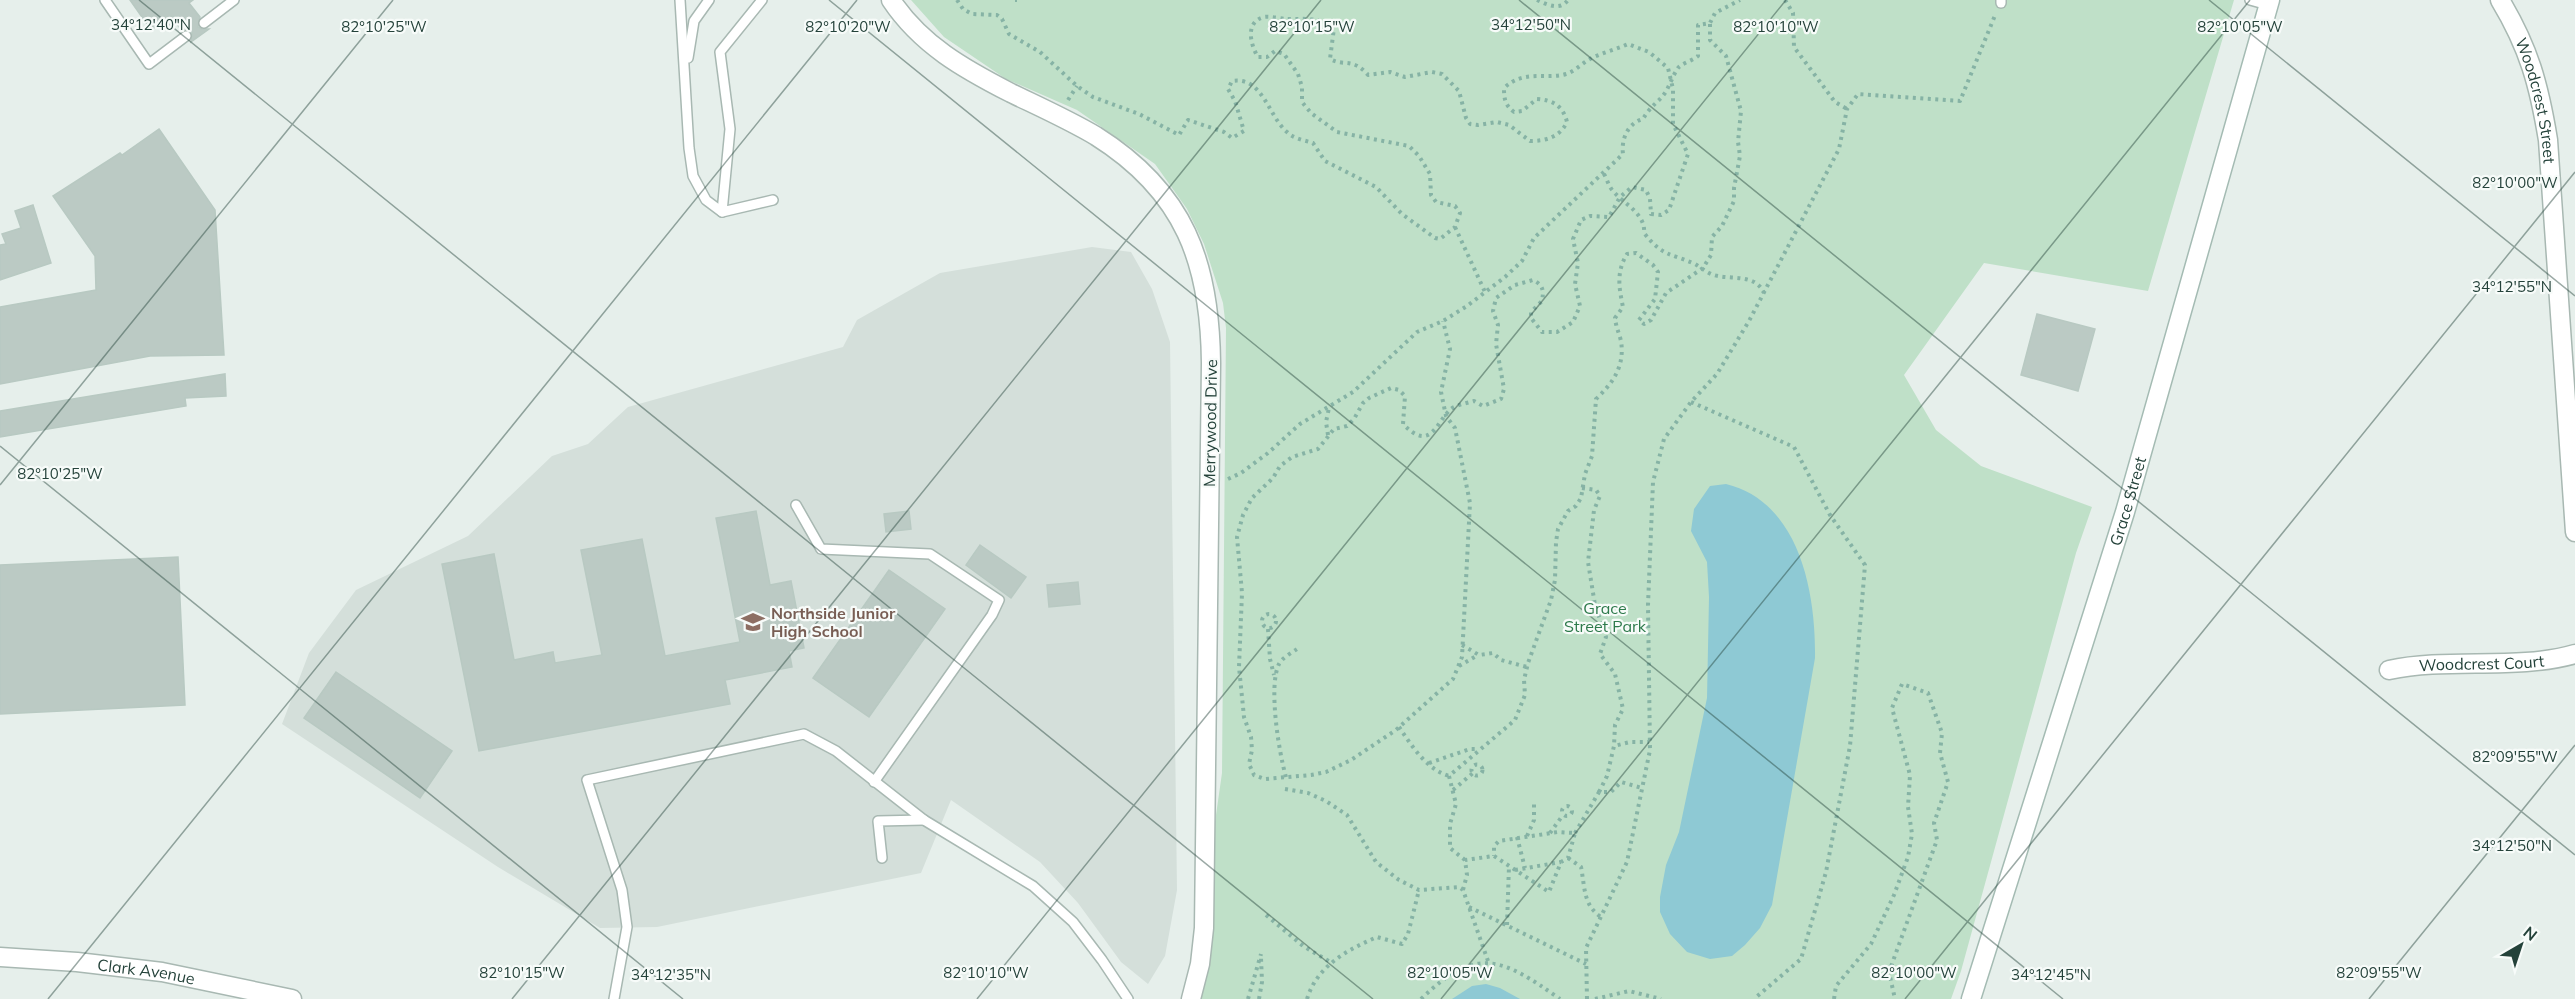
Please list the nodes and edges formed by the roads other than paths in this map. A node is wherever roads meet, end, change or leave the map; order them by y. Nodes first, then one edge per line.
1 (105, 0) edge
2 (234, 0) edge
3 (681, 0) edge
4 (709, 0) edge
5 (762, 0) edge
6 (891, 0) edge
7 (2250, 0) edge
8 (2500, 0) edge
9 (2269, 2) edge
10 (204, 23) dead end
11 (186, 36) dead end
12 (685, 80) junction
13 (772, 200) dead end
14 (722, 212) junction
15 (796, 506) dead end
16 (2575, 532) edge
17 (2575, 654) edge
18 (2389, 670) dead end
19 (874, 782) junction
20 (924, 820) junction
21 (882, 858) dead end
22 (0, 957) edge
23 (292, 999) edge
24 (614, 999) edge
25 (1128, 999) edge
26 (1191, 999) edge
27 (1971, 999) edge

1 - 11 lane
2 - 10 lane
3 - 12 lane
4 - 12 lane
5 - 14 lane
6 - 26 street, Merrywood Drive
7 - 9 lane
8 - 16 street, Woodcrest Street
9 - 27 street, Grace Street
12 - 14 lane
13 - 14 lane
15 - 19 lane
17 - 18 street, Woodcrest Court
19 - 20 lane
19 - 24 lane
20 - 21 lane
20 - 25 lane
22 - 23 street, Clark Avenue

